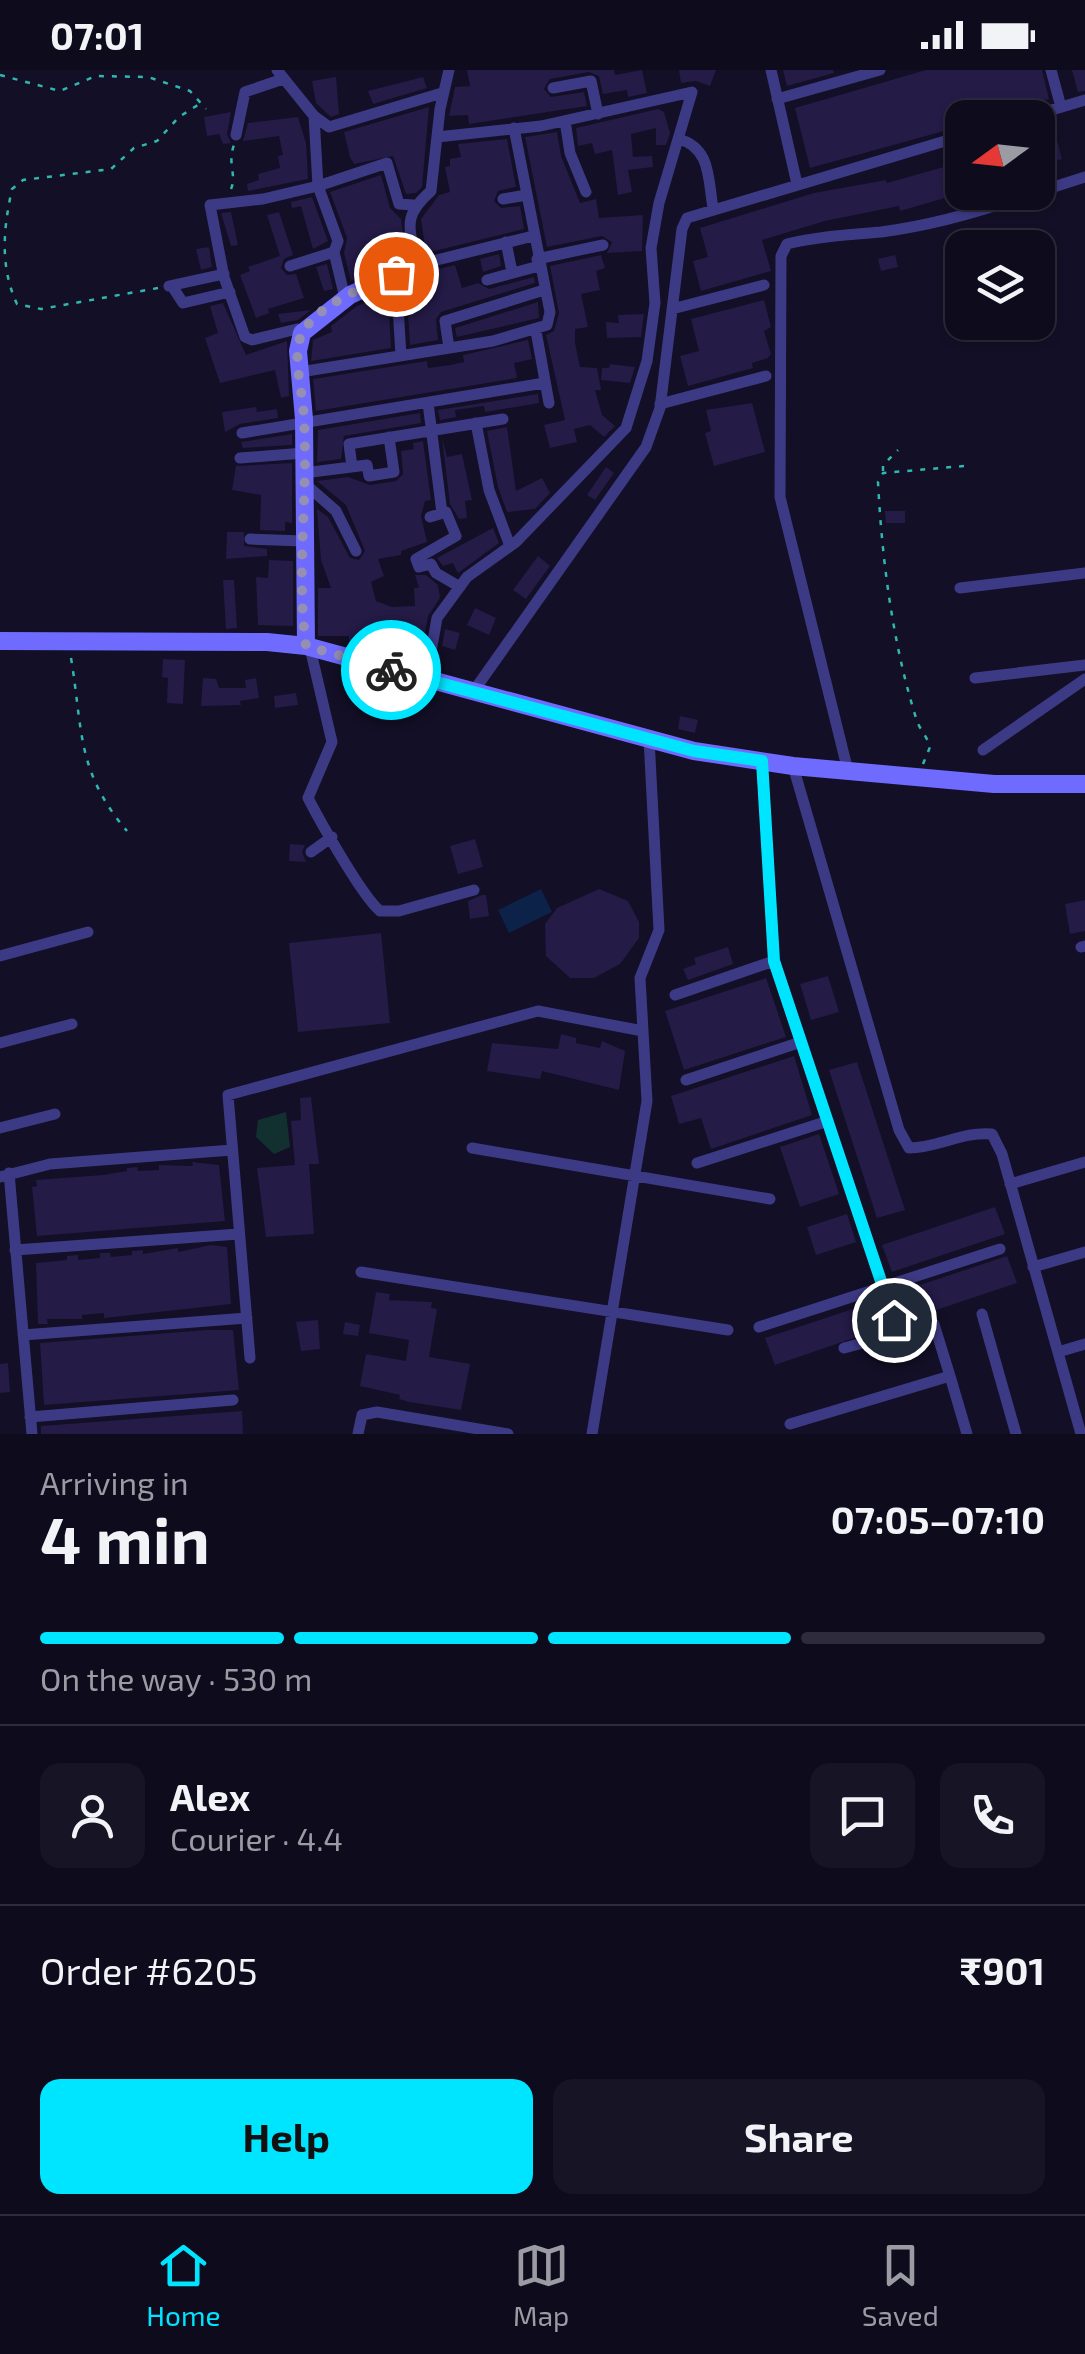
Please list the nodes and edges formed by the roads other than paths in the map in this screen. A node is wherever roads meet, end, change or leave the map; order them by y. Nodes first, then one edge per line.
1 (449, 70) edge
2 (771, 70) edge
3 (880, 70) edge
4 (1051, 70) edge
5 (280, 74) edge
6 (553, 88) dead end
7 (442, 93) junction
8 (777, 100) junction
9 (1085, 100) edge
10 (1061, 107) junction
11 (1055, 109) edge
12 (598, 114) junction
13 (314, 116) junction
14 (565, 121) junction
15 (514, 128) junction
16 (236, 134) road end
17 (437, 137) junction
18 (678, 139) junction
19 (945, 141) edge
20 (1085, 177) edge
21 (797, 184) junction
22 (318, 186) junction
23 (1055, 186) edge
24 (586, 192) dead end
25 (528, 195) junction
26 (503, 200) dead end
27 (413, 205) junction
28 (713, 208) junction
29 (985, 210) edge
30 (533, 236) junction
31 (506, 242) junction
32 (603, 245) dead end
33 (334, 252) junction
34 (538, 262) junction
35 (417, 265) junction
36 (290, 266) dead end
37 (512, 272) junction
38 (224, 274) junction
39 (396, 274) junction
40 (487, 280) dead end
41 (764, 285) dead end
42 (544, 290) junction
43 (230, 292) junction
44 (346, 298) junction
45 (672, 309) junction
46 (536, 331) junction
47 (302, 332) junction
48 (449, 348) junction
49 (401, 356) junction
50 (300, 372) junction
51 (766, 376) dead end
52 (544, 383) junction
53 (428, 403) junction
54 (549, 403) dead end
55 (660, 404) junction
56 (503, 418) dead end
57 (304, 422) junction
58 (476, 423) junction
59 (430, 430) junction
60 (242, 433) dead end
61 (389, 438) junction
62 (304, 453) junction
63 (240, 458) dead end
64 (352, 467) junction
65 (304, 478) junction
66 (250, 539) dead end
67 (303, 541) junction
68 (510, 546) junction
69 (356, 551) dead end
70 (1085, 573) edge
71 (460, 587) junction
72 (960, 588) dead end
73 (0, 641) edge
74 (308, 647) junction
75 (1085, 665) edge
76 (975, 678) dead end
77 (1085, 679) edge
78 (426, 680) junction
79 (472, 692) junction
80 (649, 738) junction
81 (982, 750) dead end
82 (762, 761) junction
83 (793, 766) junction
84 (848, 770) junction
85 (1085, 784) edge
86 (332, 837) junction
87 (311, 852) dead end
88 (474, 890) dead end
89 (88, 932) dead end
90 (0, 956) edge
91 (774, 961) junction
92 (675, 995) dead end
93 (72, 1024) dead end
94 (643, 1030) junction
95 (801, 1042) junction
96 (0, 1043) edge
97 (686, 1080) dead end
98 (55, 1114) dead end
99 (828, 1122) junction
100 (0, 1128) edge
101 (472, 1148) dead end
102 (232, 1150) junction
103 (697, 1162) dead end
104 (1085, 1162) edge
105 (4, 1174) edge
106 (634, 1176) junction
107 (1010, 1184) junction
108 (770, 1199) dead end
109 (239, 1234) junction
110 (1000, 1249) dead end
111 (15, 1250) junction
112 (1085, 1252) edge
113 (1033, 1266) junction
114 (360, 1272) dead end
115 (882, 1287) junction
116 (612, 1312) junction
117 (982, 1314) dead end
118 (246, 1318) junction
119 (894, 1320) dead end
120 (759, 1327) dead end
121 (728, 1330) dead end
122 (23, 1335) junction
123 (1085, 1344) edge
124 (844, 1348) dead end
125 (1058, 1352) junction
126 (250, 1358) dead end
127 (950, 1376) junction
128 (233, 1400) dead end
129 (30, 1417) junction
130 (790, 1424) dead end
131 (1081, 1433) edge
132 (32, 1434) edge
133 (358, 1434) edge
134 (508, 1434) edge
135 (592, 1434) edge
136 (967, 1434) edge
137 (1016, 1434) edge

1 - 7 street
2 - 8 street
3 - 8 street
4 - 10 street
5 - 13 street
5 - 16 street
6 - 12 street
7 - 13 street
7 - 17 street
8 - 21 street
9 - 10 street
10 - 11 street
12 - 14 street
12 - 18 street
13 - 22 street
14 - 15 street
14 - 24 street
15 - 17 street
15 - 25 street
17 - 27 street
18 - 28 street
18 - 68 street
19 - 21 street
20 - 23 street
21 - 28 street
22 - 27 street
22 - 33 street
22 - 38 street
25 - 26 street
25 - 30 street
27 - 35 street
28 - 45 street
29 - 84 street
30 - 31 street
30 - 34 street
31 - 35 street
31 - 37 street
32 - 34 street
33 - 36 street
33 - 44 street
34 - 37 street
34 - 42 street
35 - 39 main road
37 - 40 street
38 - 43 street
38 - 43 street
39 - 44 main road
39 - 49 street
41 - 45 street
42 - 46 street
42 - 48 street
43 - 47 street
44 - 47 main road
45 - 55 street
46 - 48 street
46 - 52 street
47 - 50 main road
48 - 49 street
49 - 50 street
50 - 57 main road
51 - 55 street
52 - 53 street
52 - 54 street
53 - 57 street
53 - 59 street
55 - 79 street
56 - 58 street
57 - 60 street
57 - 62 main road
58 - 59 street
58 - 68 street
59 - 61 street
59 - 71 street
61 - 64 street
61 - 64 street
62 - 63 street
62 - 65 main road
64 - 65 street
65 - 67 main road
65 - 69 street
66 - 67 street
67 - 74 main road
68 - 71 street
70 - 72 street
71 - 78 street
73 - 74 main road
74 - 78 main road
74 - 86 street
75 - 76 street
77 - 81 street
78 - 79 main road
79 - 80 main road
80 - 82 main road
80 - 94 street
82 - 83 main road
82 - 91 street
83 - 84 main road
83 - 107 street
84 - 85 main road
86 - 87 street
86 - 88 street
89 - 90 street
91 - 92 street
91 - 95 street
93 - 96 street
94 - 102 street
94 - 106 street
95 - 97 street
95 - 99 street
98 - 100 street
99 - 103 street
99 - 115 street
101 - 106 street
102 - 105 street
102 - 109 street
104 - 107 street
105 - 111 street
106 - 108 street
106 - 116 street
107 - 113 street
109 - 111 street
109 - 118 street
110 - 115 street
111 - 122 street
112 - 113 street
113 - 125 street
114 - 116 street
115 - 119 street
115 - 120 street
116 - 121 street
116 - 135 street
117 - 137 street
118 - 122 street
118 - 126 street
122 - 129 street
123 - 125 street
124 - 127 street
125 - 131 street
127 - 130 street
127 - 136 street
128 - 129 street
129 - 132 street
133 - 134 street

